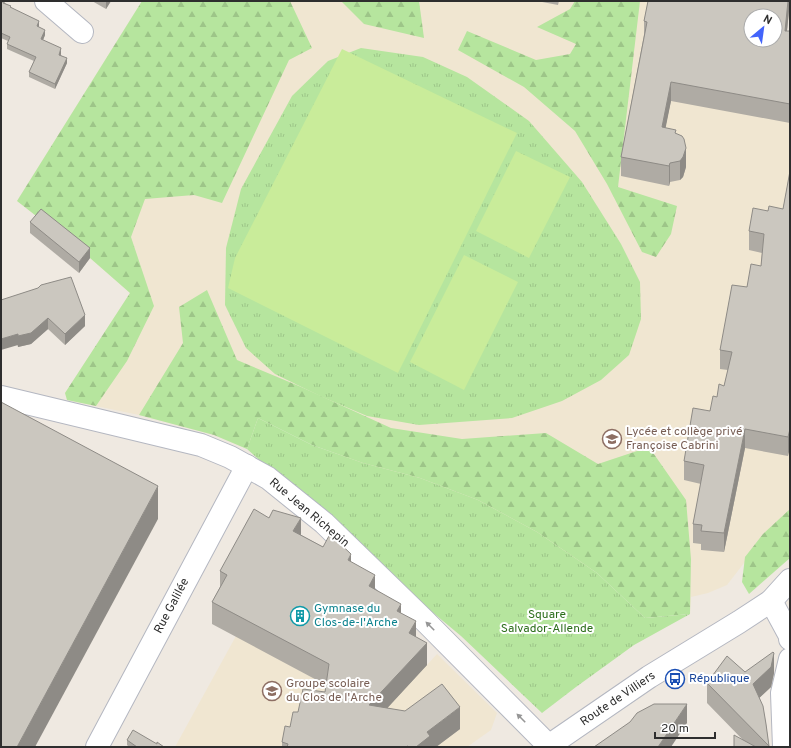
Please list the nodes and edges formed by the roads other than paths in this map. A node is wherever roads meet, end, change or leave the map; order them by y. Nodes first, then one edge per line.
1 (46, 1) edge
2 (82, 32) dead end
3 (1, 397) edge
4 (247, 466) junction
5 (790, 580) edge
6 (771, 601) junction
7 (790, 639) edge
8 (790, 659) edge
9 (548, 746) edge
10 (97, 747) edge
11 (784, 747) edge

1 - 2 street
3 - 4 street, Rue Jean Richepin
9 -> 4 street, Rue Jean Richepin
4 - 10 street, Rue Galilée
5 - 6 street, Route de Villiers
6 - 7 street
6 - 9 street, Route de Villiers
8 - 11 street

